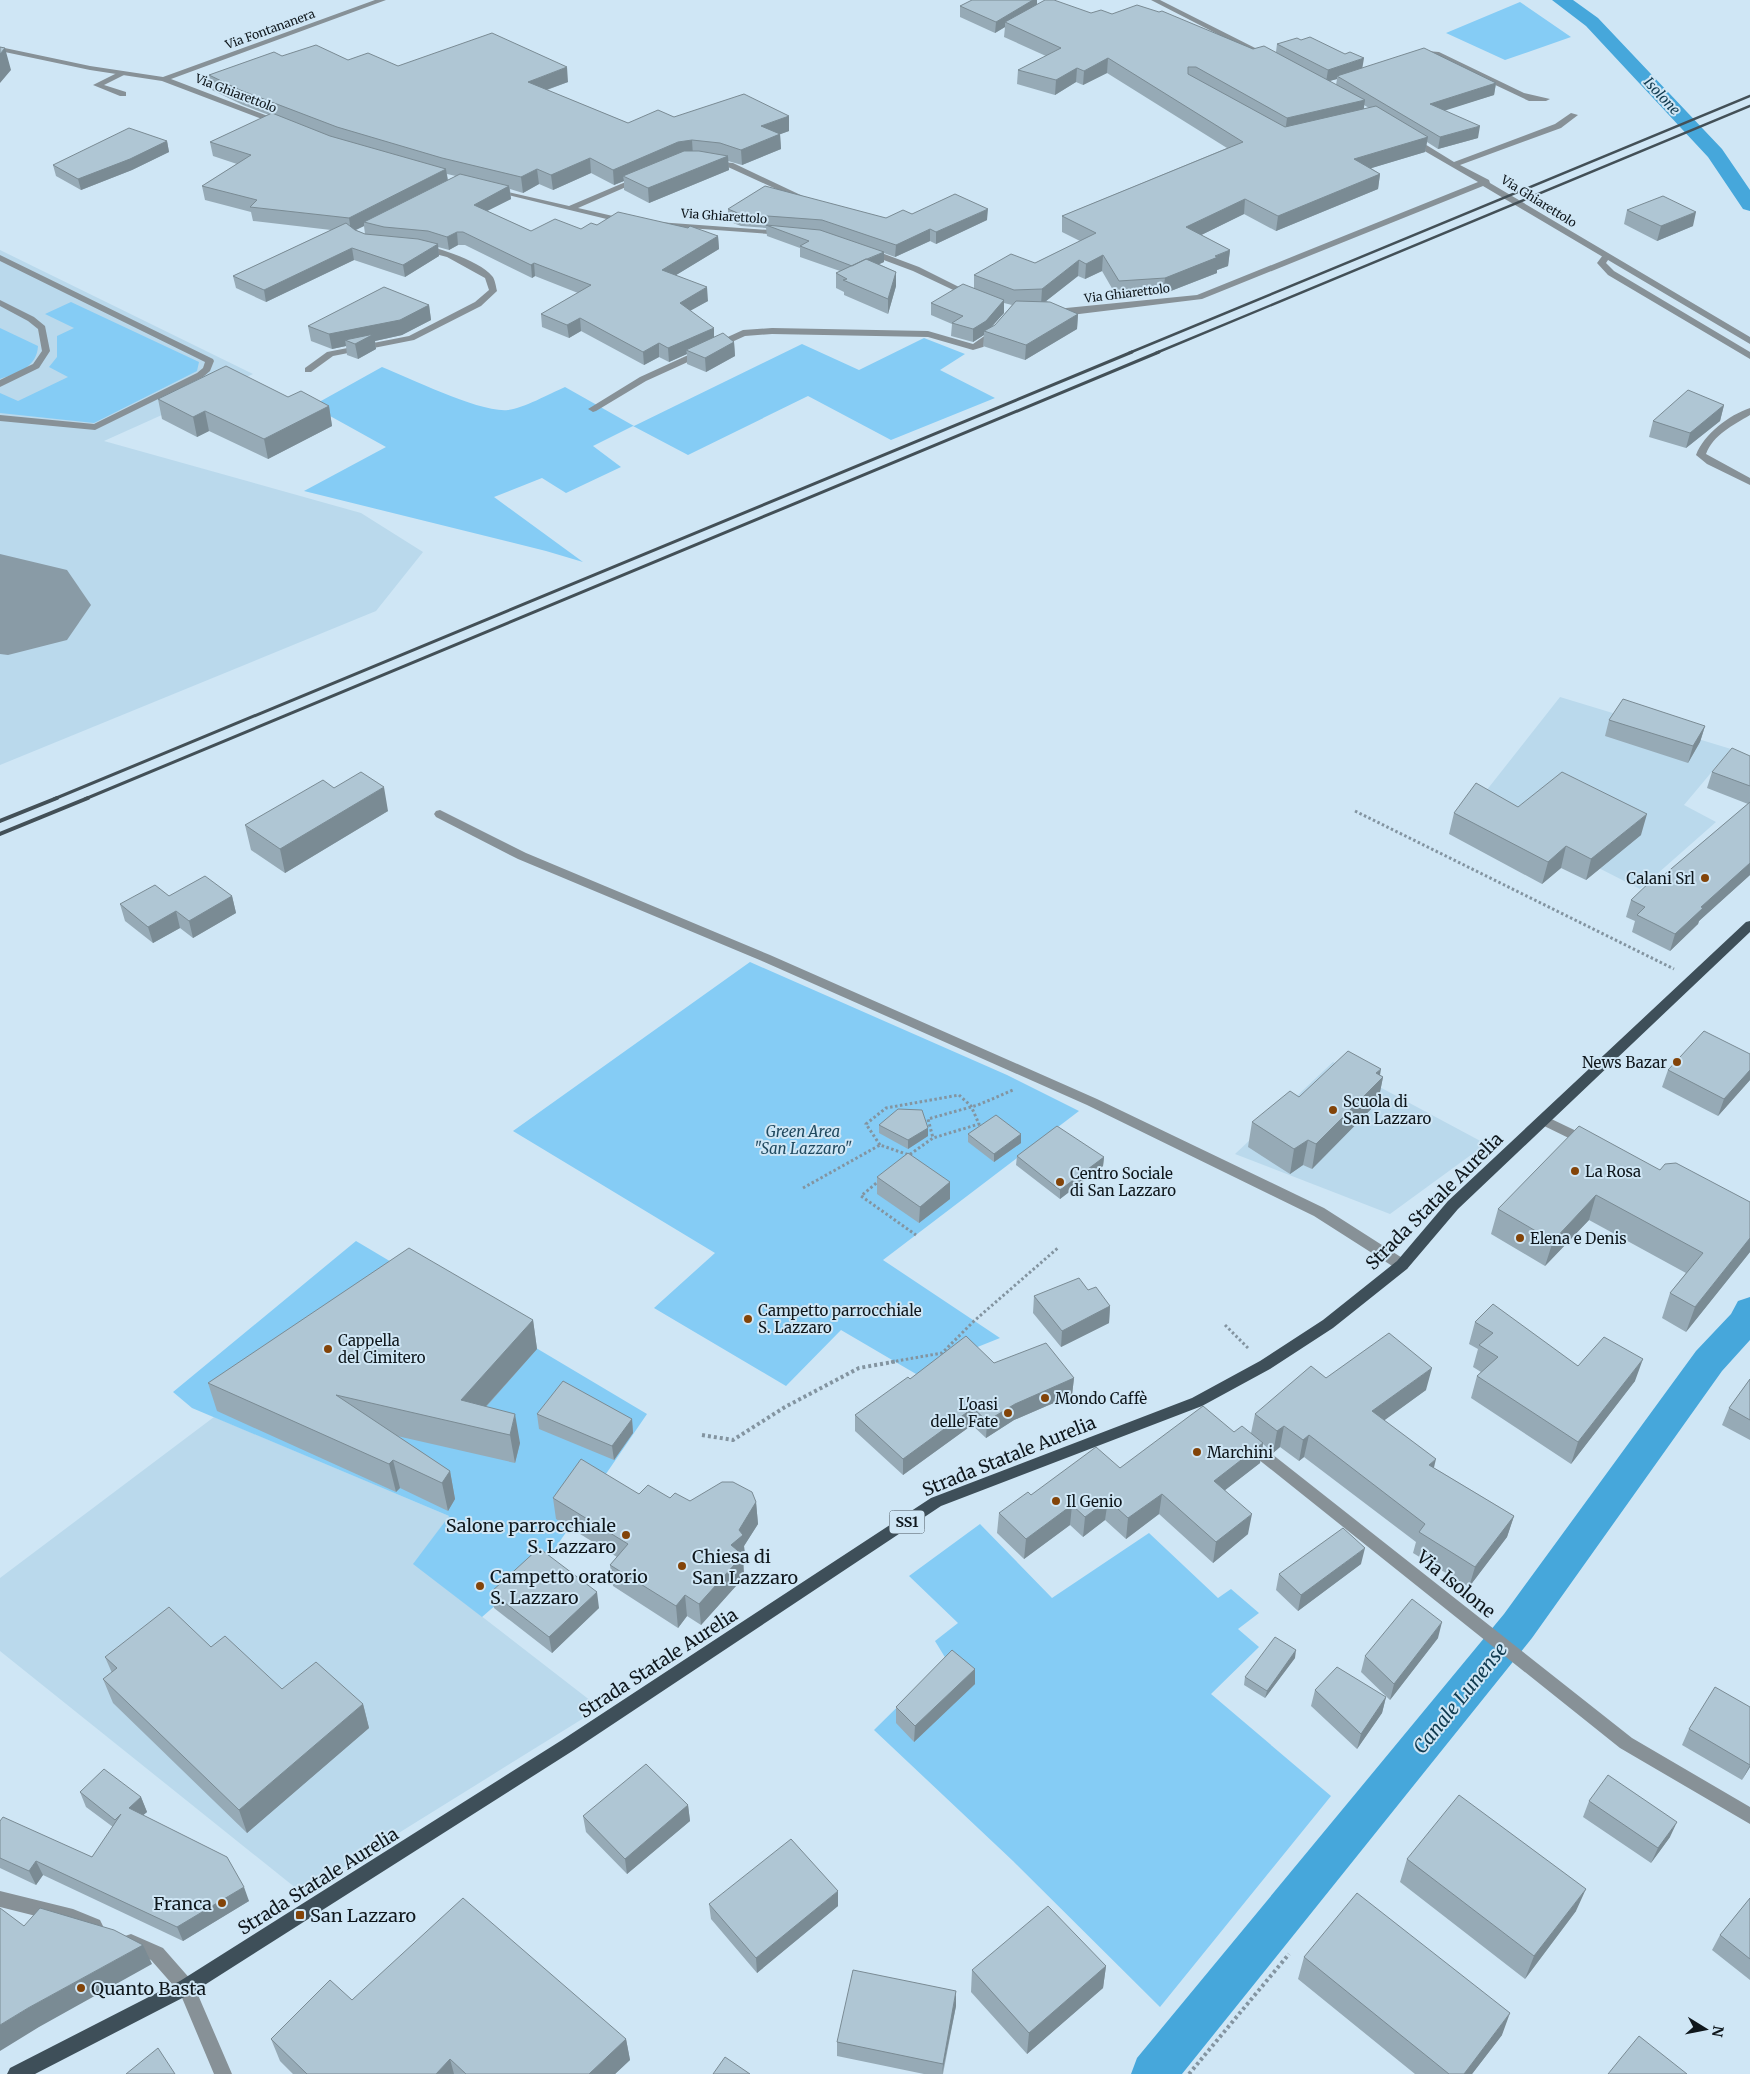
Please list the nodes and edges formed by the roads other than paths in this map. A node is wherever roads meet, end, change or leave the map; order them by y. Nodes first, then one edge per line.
1 (382, 0) edge
2 (1155, 0) edge
3 (0, 49) edge
4 (1408, 59) edge
5 (1273, 60) edge
6 (124, 73) junction
7 (164, 79) junction
8 (123, 94) dead end
9 (1546, 99) dead end
10 (1574, 115) dead end
11 (286, 126) edge
12 (1405, 136) edge
13 (701, 160) edge
14 (1453, 165) junction
15 (648, 176) edge
16 (1486, 182) junction
17 (482, 188) edge
18 (802, 198) edge
19 (569, 209) junction
20 (635, 222) edge
21 (655, 224) edge
22 (796, 234) edge
23 (416, 247) edge
24 (855, 247) edge
25 (1606, 257) junction
26 (0, 258) edge
27 (980, 298) edge
28 (0, 303) edge
29 (1051, 312) edge
30 (1004, 322) edge
31 (1750, 342) edge
32 (1750, 356) edge
33 (308, 370) dead end
34 (0, 384) edge
35 (593, 409) dead end
36 (1750, 411) edge
37 (0, 418) edge
38 (1750, 482) edge
39 (440, 814) dead end
40 (1750, 926) edge
41 (1543, 1120) junction
42 (1601, 1149) edge
43 (1402, 1265) junction
44 (1197, 1402) junction
45 (1212, 1415) edge
46 (1236, 1433) edge
47 (1750, 1816) edge
48 (0, 1899) edge
49 (186, 1987) junction
50 (16, 2074) edge
51 (223, 2074) edge

1 - 7 street, Via Fontananera
2 - 5 street
3 - 6 street, Via Ghiarettolo
4 - 9 street
6 - 7 street, Via Ghiarettolo
6 - 8 street
7 - 11 street, Via Ghiarettolo
10 - 14 street
12 - 14 street
13 - 18 street
14 - 16 street
15 - 19 street
16 - 25 street, Via Ghiarettolo
16 - 29 street, Via Ghiarettolo
17 - 19 street
19 - 20 street
21 - 22 street, Via Ghiarettolo
23 - 33 street
24 - 27 street
25 - 31 street, Via Ghiarettolo
25 - 32 street
26 - 37 street
28 - 34 street
30 - 35 street
36 - 38 street
39 - 43 street
40 - 41 main road, Strada Statale Aurelia / SS1
41 - 42 street
41 - 43 main road, Strada Statale Aurelia / SS1
43 - 44 main road, Strada Statale Aurelia / SS1
44 - 45 street
44 - 49 main road, Strada Statale Aurelia / SS1
46 - 47 street, Via Isolone
48 - 49 street
49 - 50 main road, Strada Statale Aurelia / SS1
49 - 51 street

